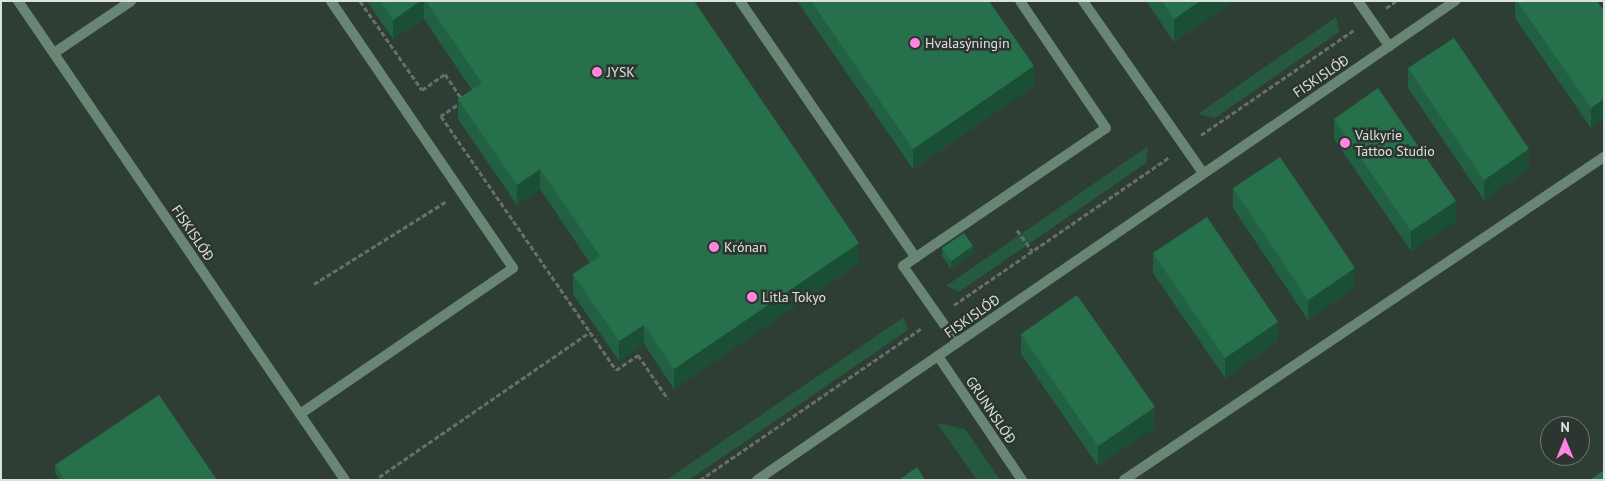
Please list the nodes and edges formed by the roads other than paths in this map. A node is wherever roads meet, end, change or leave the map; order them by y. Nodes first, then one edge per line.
1 (18, 1) edge
2 (130, 1) edge
3 (331, 1) edge
4 (740, 1) edge
5 (1020, 1) edge
6 (1083, 1) edge
7 (1358, 1) edge
8 (1455, 1) edge
9 (1389, 46) junction
10 (54, 53) junction
11 (1604, 156) edge
12 (1203, 173) junction
13 (916, 258) junction
14 (957, 343) junction
15 (938, 356) junction
16 (300, 414) junction
17 (345, 480) edge
18 (757, 480) edge
19 (1022, 480) edge
20 (1124, 480) edge

1 - 10 street, FISKISLÓÐ
2 - 10 street
3 - 16 street
4 - 13 street
5 - 13 street
6 - 12 street
7 - 9 street
8 - 9 street, FISKISLÓÐ
9 - 12 street, FISKISLÓÐ
10 - 16 street, FISKISLÓÐ
11 - 20 street
12 - 14 street, FISKISLÓÐ
13 - 14 street
14 - 15 street, FISKISLÓÐ
15 - 18 street, FISKISLÓÐ
15 - 19 street, GRUNNSLÓÐ
16 - 17 street, FISKISLÓÐ

